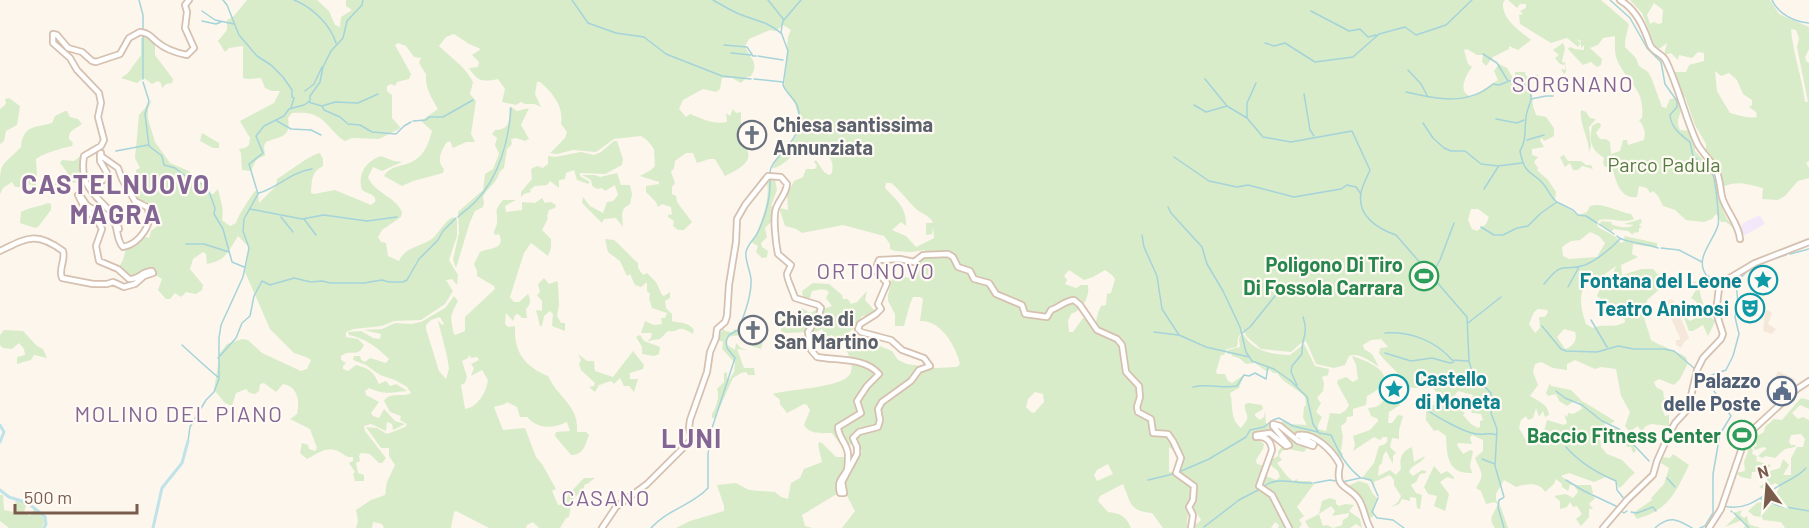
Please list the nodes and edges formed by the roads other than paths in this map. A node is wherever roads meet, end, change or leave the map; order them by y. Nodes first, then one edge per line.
1 (189, 0) edge
2 (1620, 0) edge
3 (101, 146) junction
4 (101, 153) junction
5 (103, 180) dead end
6 (117, 230) junction
7 (1739, 239) dead end
8 (1809, 242) edge
9 (0, 251) edge
10 (1808, 382) edge
11 (1711, 526) edge
12 (602, 528) edge
13 (1191, 528) edge
14 (1289, 528) edge
15 (1370, 528) edge
16 (1603, 528) edge

1 - 3 street
2 - 7 street
3 - 4 street
3 - 6 street
4 - 5 street
4 - 6 street
6 - 9 street
8 - 16 street
10 - 11 street
12 - 13 street
14 - 15 street

